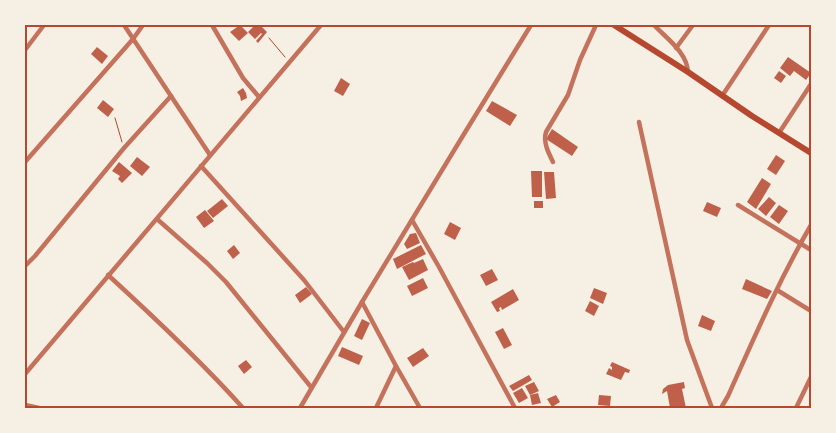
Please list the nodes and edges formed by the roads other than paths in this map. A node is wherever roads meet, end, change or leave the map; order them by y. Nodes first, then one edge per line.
1 (44, 25) edge
2 (124, 25) edge
3 (143, 25) edge
4 (212, 25) edge
5 (320, 25) edge
6 (531, 25) edge
7 (596, 25) edge
8 (654, 25) edge
9 (693, 25) edge
10 (768, 25) edge
11 (617, 26) edge
12 (133, 39) junction
13 (676, 48) junction
14 (25, 50) edge
15 (688, 72) junction
16 (811, 84) edge
17 (171, 96) junction
18 (722, 96) junction
19 (259, 97) junction
20 (639, 122) dead end
21 (780, 133) junction
22 (811, 153) edge
23 (210, 155) junction
24 (25, 162) edge
25 (553, 162) dead end
26 (201, 166) junction
27 (738, 206) dead end
28 (157, 218) junction
29 (412, 220) junction
30 (811, 225) edge
31 (800, 243) junction
32 (811, 250) edge
33 (25, 266) edge
34 (108, 275) junction
35 (777, 290) junction
36 (362, 302) junction
37 (811, 311) edge
38 (344, 332) junction
39 (396, 366) junction
40 (25, 374) edge
41 (811, 377) edge
42 (312, 387) junction
43 (25, 405) edge
44 (39, 408) edge
45 (243, 408) edge
46 (300, 408) edge
47 (376, 408) edge
48 (420, 408) edge
49 (515, 408) edge
50 (712, 408) edge
51 (721, 408) edge
52 (796, 408) edge

1 - 14 street
2 - 12 street
3 - 12 street
4 - 19 street
5 - 19 street
6 - 29 street
7 - 25 street
8 - 13 street
9 - 13 street
10 - 18 street
11 - 15 main road
12 - 17 street
12 - 24 street
13 - 15 street
15 - 18 main road
16 - 21 street
17 - 23 street
17 - 33 street
18 - 21 main road
19 - 23 street
20 - 50 street
21 - 22 main road
23 - 26 street
26 - 28 street
26 - 38 street
27 - 31 street
28 - 34 street
28 - 42 street
29 - 36 street
29 - 49 street
30 - 31 street
31 - 32 street
31 - 35 street
34 - 40 street
34 - 45 street
35 - 37 street
35 - 51 street
36 - 38 street
36 - 39 street
38 - 42 street
39 - 47 street
39 - 48 street
41 - 52 street
42 - 46 street
43 - 44 street

